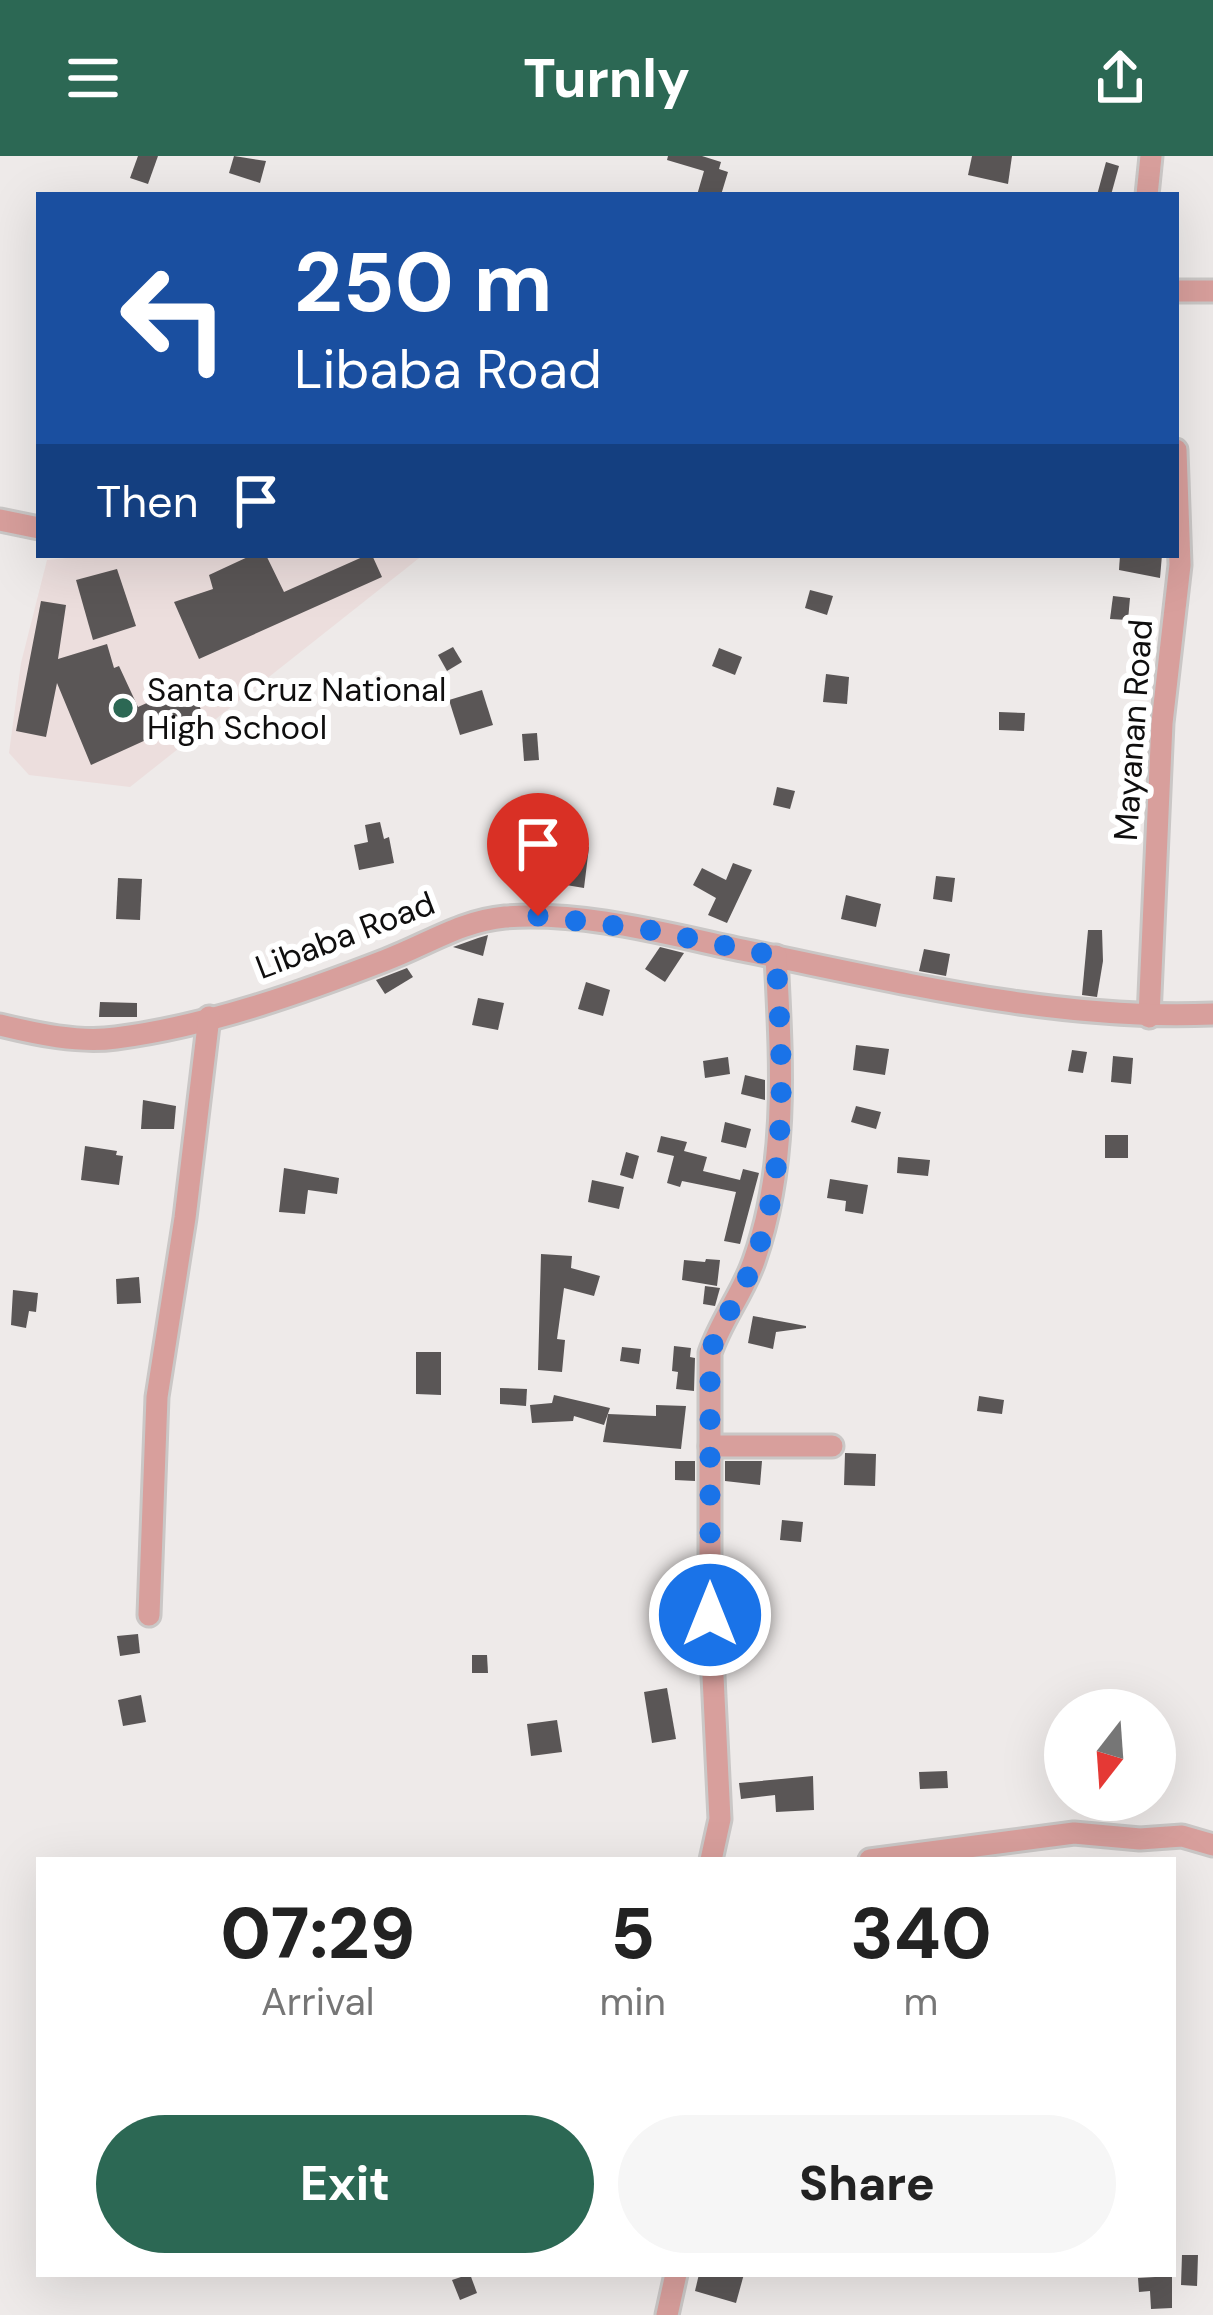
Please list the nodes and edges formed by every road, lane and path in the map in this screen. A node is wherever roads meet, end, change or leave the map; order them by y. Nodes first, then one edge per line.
1 (1151, 156) edge
2 (1148, 192) edge
3 (1179, 291) edge
4 (1213, 291) edge
5 (0, 520) edge
6 (36, 527) edge
7 (1179, 536) edge
8 (776, 956) junction
9 (1213, 1014) edge
10 (1149, 1016) junction
11 (209, 1017) junction
12 (0, 1024) edge
13 (710, 1446) junction
14 (832, 1446) dead end
15 (149, 1615) dead end
16 (1213, 1845) edge
17 (712, 1857) edge
18 (892, 1857) edge
19 (675, 2277) edge
20 (667, 2315) edge

1 - 2 street
3 - 4 street
5 - 6 street
7 - 10 street, Mayanan Road
8 - 10 street, Libaba Road
8 - 11 street, Libaba Road
8 - 13 street
9 - 10 street, Libaba Road
11 - 12 street, Libaba Road
11 - 15 street
13 - 14 street
13 - 17 street
16 - 18 street
19 - 20 street

